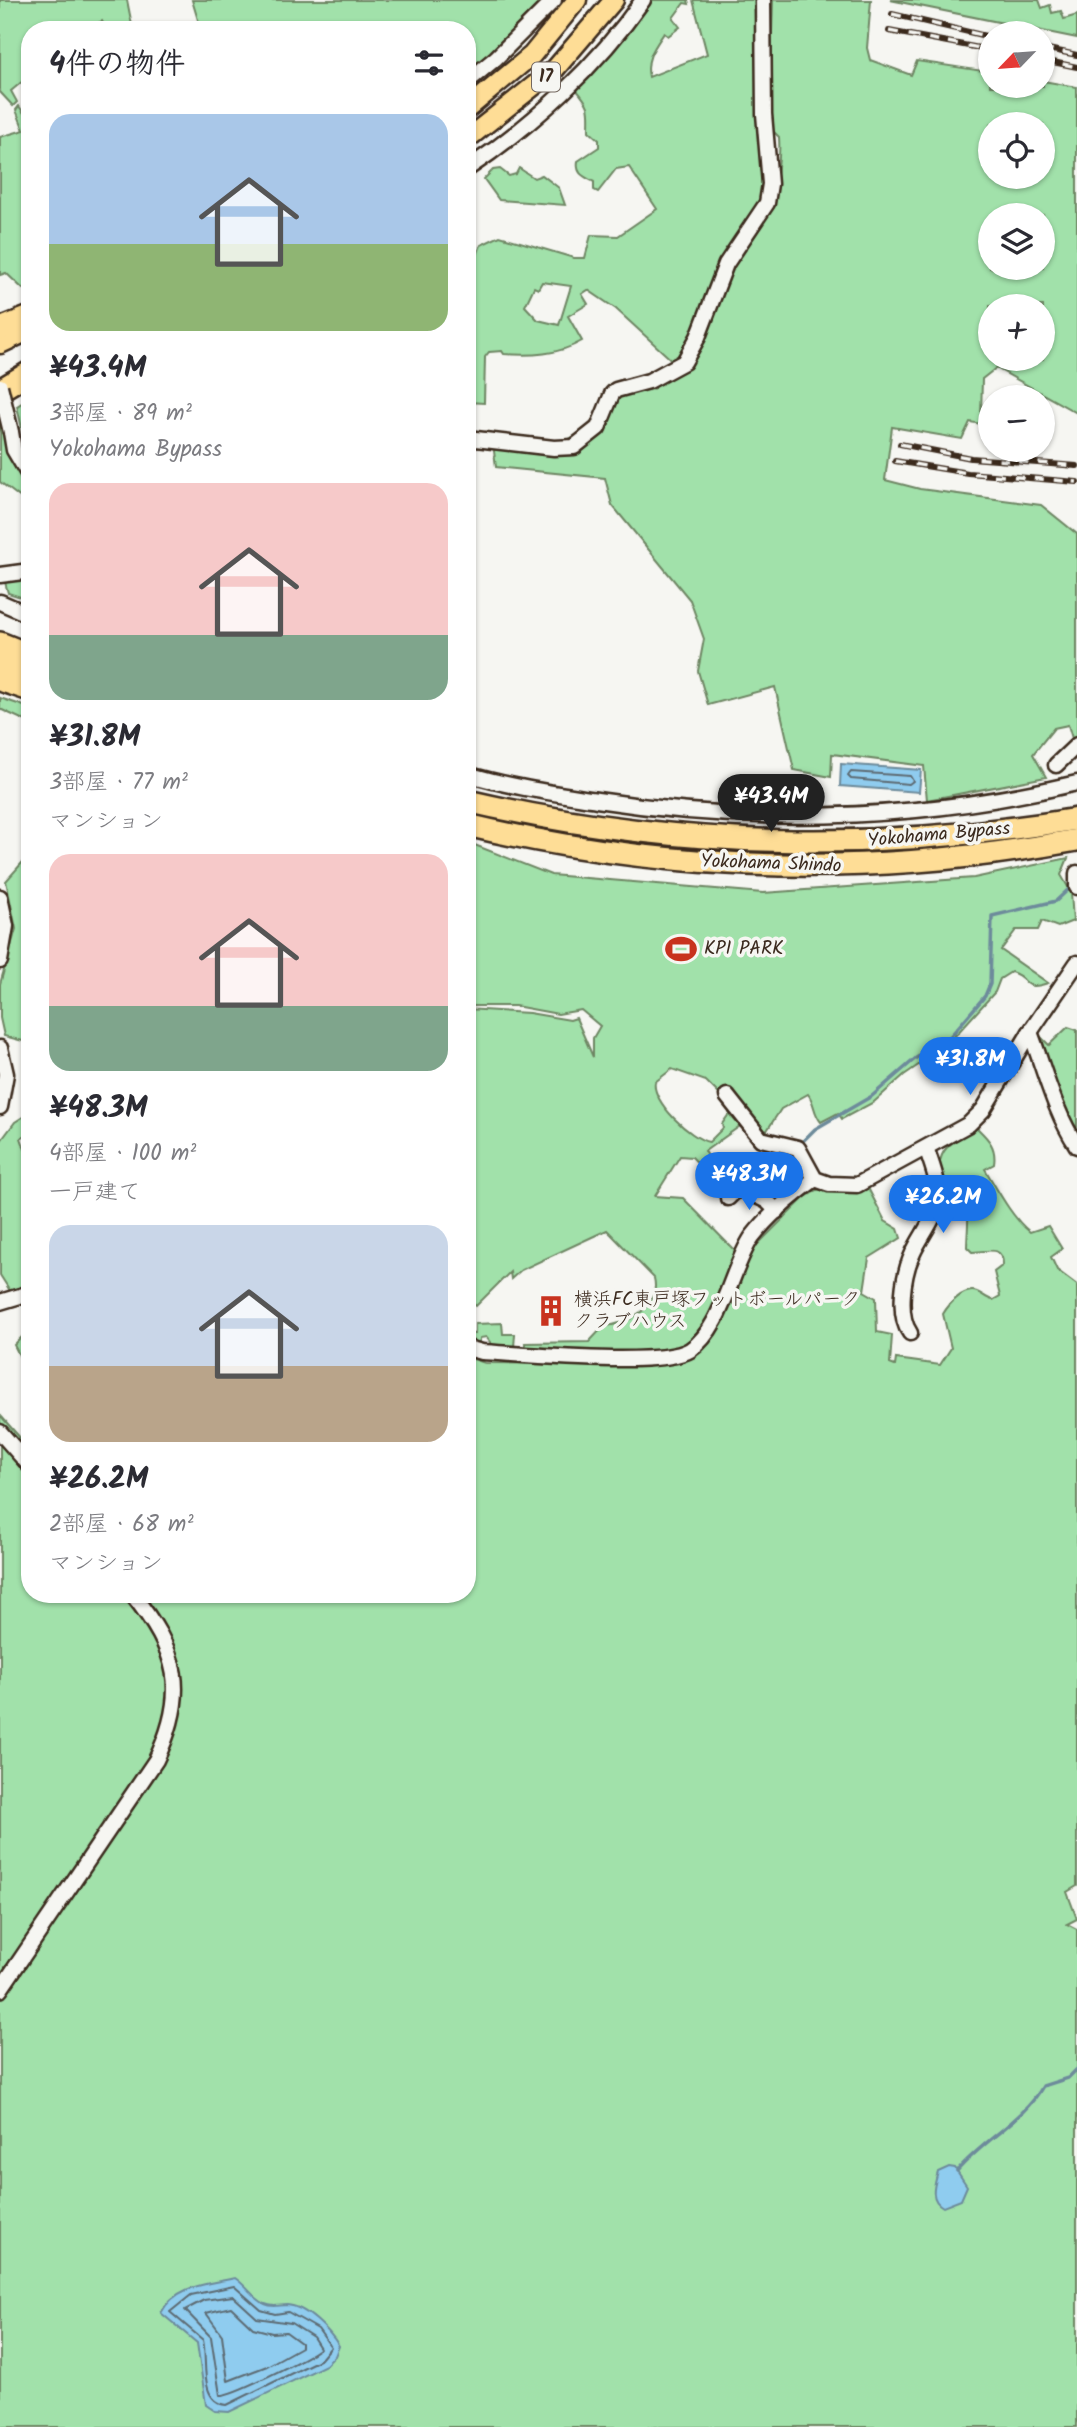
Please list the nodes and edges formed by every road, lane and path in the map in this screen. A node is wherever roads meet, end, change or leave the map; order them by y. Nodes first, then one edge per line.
1 (554, 0) edge
2 (577, 0) edge
3 (763, 0) edge
4 (614, 1) edge
5 (640, 4) edge
6 (476, 75) edge
7 (476, 102) edge
8 (476, 132) edge
9 (476, 163) edge
10 (21, 321) edge
11 (0, 329) edge
12 (21, 334) edge
13 (0, 344) edge
14 (21, 374) edge
15 (0, 386) edge
16 (476, 439) edge
17 (21, 462) edge
18 (21, 572) edge
19 (0, 575) edge
20 (0, 602) edge
21 (21, 611) edge
22 (0, 643) edge
23 (21, 651) edge
24 (0, 660) edge
25 (21, 668) edge
26 (0, 680) edge
27 (21, 687) edge
28 (1077, 745) edge
29 (1056, 765) dead end
30 (476, 776) edge
31 (1077, 783) edge
32 (476, 803) edge
33 (1077, 819) edge
34 (476, 827) edge
35 (1077, 840) edge
36 (1077, 873) edge
37 (1077, 887) edge
38 (0, 897) edge
39 (0, 961) edge
40 (1077, 963) edge
41 (1030, 1032) junction
42 (0, 1048) edge
43 (727, 1096) dead end
44 (0, 1107) edge
45 (1077, 1146) edge
46 (927, 1150) junction
47 (815, 1179) junction
48 (738, 1188) dead end
49 (777, 1211) junction
50 (21, 1296) edge
51 (0, 1302) edge
52 (909, 1333) dead end
53 (476, 1350) edge
54 (0, 1432) edge
55 (21, 1456) edge
56 (139, 1603) edge
57 (0, 1990) edge

1 - 6 street
2 - 7 main road, 17
3 - 16 street
4 - 8 main road, 17
5 - 9 street
10 - 11 highway
12 - 13 main road
14 - 15 highway
15 - 17 street, bridge
18 - 19 street
20 - 21 street
22 - 23 highway
24 - 25 highway
26 - 27 highway
28 - 29 street
30 - 31 street
32 - 33 highway, Yokohama Bypass
34 - 35 highway, Yokohama Shindo
36 - 37 street
38 - 39 street
40 - 41 street
41 - 45 street
41 - 46 street
42 - 44 street
43 - 47 street
46 - 47 street
46 - 52 street
47 - 49 street
48 - 49 street
49 - 53 street
50 - 51 street
54 - 55 street
56 - 57 street

